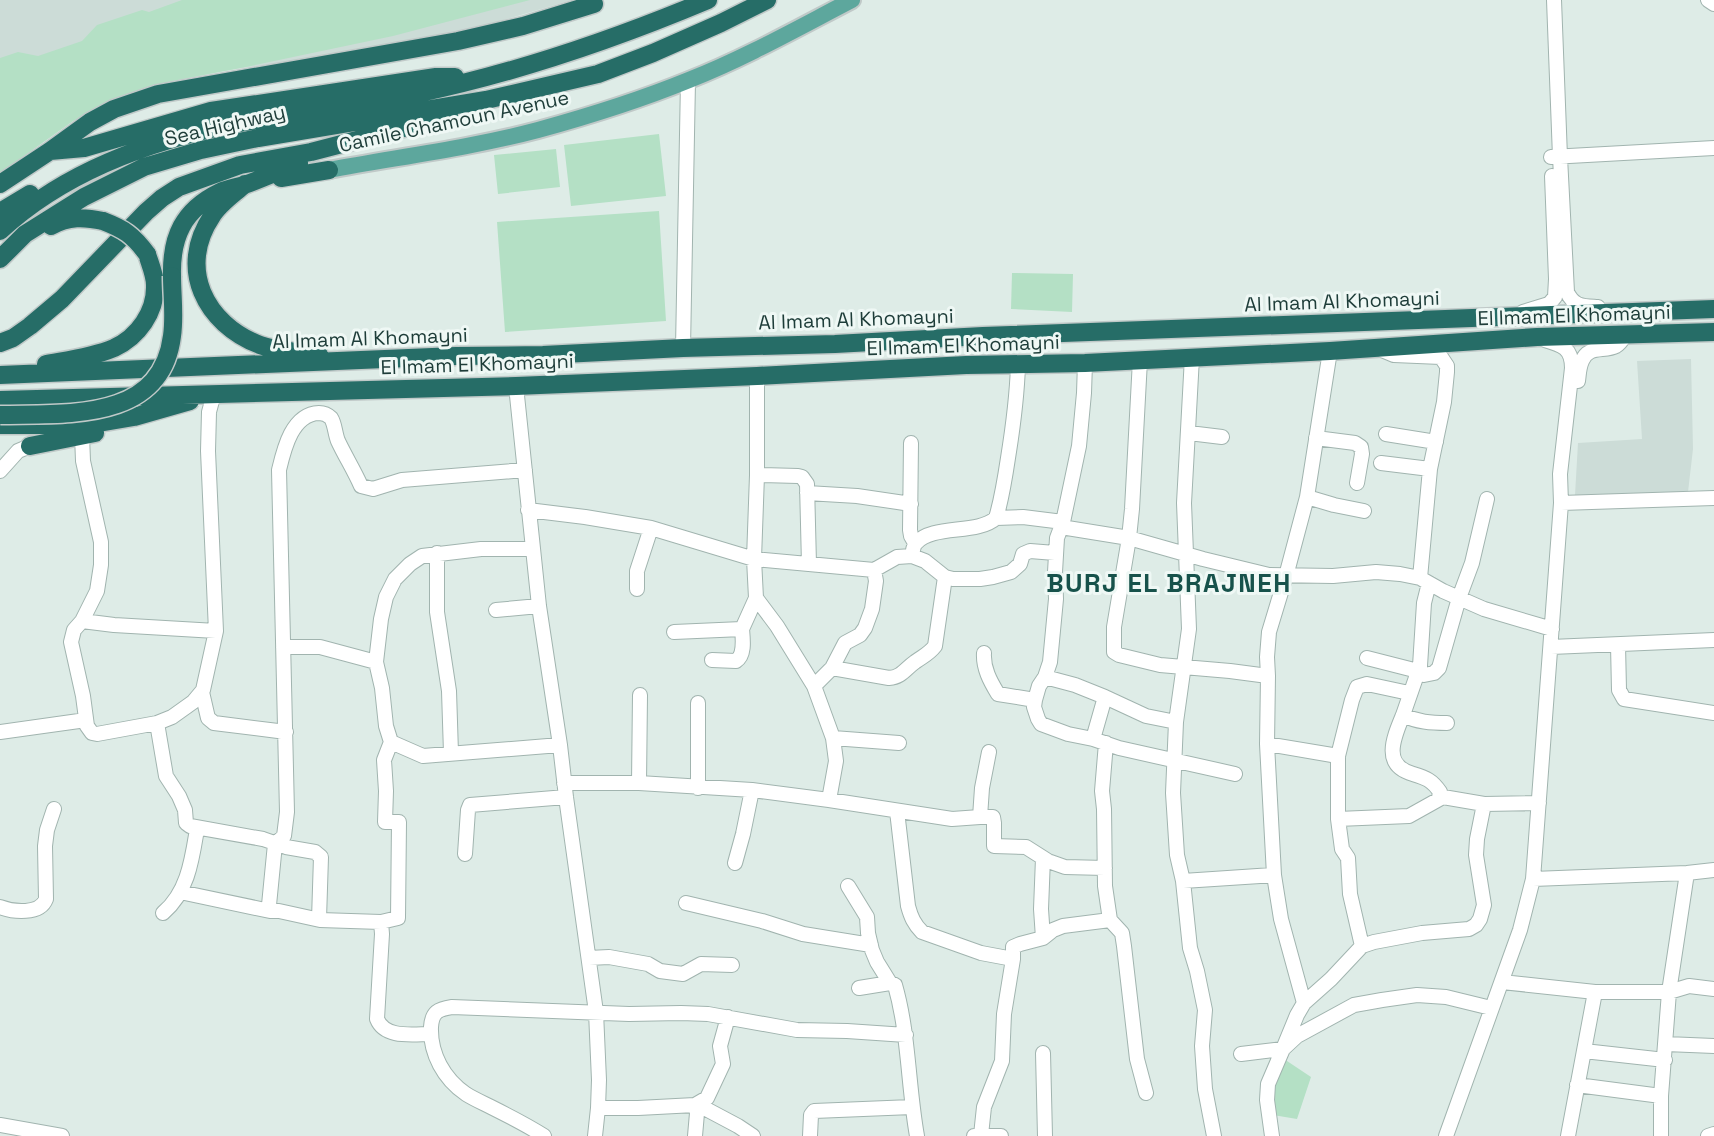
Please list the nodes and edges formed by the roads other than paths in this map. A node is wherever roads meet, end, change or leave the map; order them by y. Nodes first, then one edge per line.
1 (708, 0) edge
2 (767, 0) edge
3 (852, 0) edge
4 (1547, 0) edge
5 (1554, 0) edge
6 (1708, 0) edge
7 (599, 1) edge
8 (1714, 4) edge
9 (481, 79) junction
10 (688, 81) junction
11 (486, 100) junction
12 (1714, 148) edge
13 (140, 149) junction
14 (50, 151) junction
15 (311, 152) junction
16 (1556, 157) junction
17 (329, 170) joint
18 (250, 182) junction
19 (0, 184) edge
20 (0, 212) edge
21 (0, 231) edge
22 (0, 259) edge
23 (0, 270) edge
24 (1714, 309) edge
25 (1623, 313) junction
26 (1514, 318) junction
27 (1714, 332) edge
28 (1626, 334) junction
29 (1005, 335) junction
30 (1537, 337) junction
31 (948, 338) junction
32 (0, 343) edge
33 (1376, 347) junction
34 (683, 348) junction
35 (1330, 351) junction
36 (1192, 357) junction
37 (1140, 360) junction
38 (1577, 361) junction
39 (337, 362) junction
40 (1085, 363) junction
41 (251, 365) junction
42 (1012, 365) junction
43 (950, 366) junction
44 (0, 374) edge
45 (757, 376) junction
46 (516, 386) junction
47 (215, 394) junction
48 (252, 394) junction
49 (0, 400) edge
50 (0, 415) edge
51 (0, 425) edge
52 (1189, 433) junction
53 (1386, 434) dead end
54 (82, 435) junction
55 (1222, 437) dead end
56 (1316, 438) junction
57 (1436, 442) junction
58 (910, 443) dead end
59 (30, 446) joint
60 (1381, 463) dead end
61 (1430, 469) junction
62 (0, 471) edge
63 (525, 471) junction
64 (757, 475) junction
65 (1357, 483) dead end
66 (807, 493) junction
67 (1307, 497) junction
68 (1714, 498) edge
69 (1487, 499) dead end
70 (1561, 502) junction
71 (910, 504) junction
72 (528, 510) junction
73 (1364, 511) dead end
74 (996, 518) junction
75 (1062, 525) junction
76 (651, 528) junction
77 (1129, 538) junction
78 (532, 549) junction
79 (913, 550) junction
80 (1055, 553) junction
81 (436, 554) junction
82 (1186, 554) junction
83 (754, 559) junction
84 (809, 564) junction
85 (874, 570) junction
86 (1286, 576) junction
87 (945, 577) junction
88 (1424, 580) junction
89 (637, 589) dead end
90 (756, 598) junction
91 (1459, 598) junction
92 (539, 606) junction
93 (496, 610) dead end
94 (82, 621) junction
95 (742, 629) junction
96 (1552, 629) junction
97 (216, 631) junction
98 (674, 632) dead end
99 (1714, 640) edge
100 (1618, 645) junction
101 (283, 647) junction
102 (1551, 647) junction
103 (984, 653) dead end
104 (1367, 658) dead end
105 (712, 660) dead end
106 (376, 662) junction
107 (1184, 667) junction
108 (832, 668) junction
109 (1418, 671) junction
110 (1268, 676) junction
111 (1045, 677) junction
112 (814, 686) junction
113 (202, 692) junction
114 (1409, 693) junction
115 (640, 695) dead end
116 (1106, 697) junction
117 (1035, 700) junction
118 (698, 703) dead end
119 (1714, 713) edge
120 (1403, 715) junction
121 (86, 720) junction
122 (1176, 722) junction
123 (157, 723) junction
124 (1447, 723) dead end
125 (0, 732) edge
126 (286, 732) junction
127 (832, 738) junction
128 (1100, 741) junction
129 (392, 742) junction
130 (899, 743) dead end
131 (1267, 744) junction
132 (560, 745) junction
133 (988, 752) dead end
134 (451, 753) junction
135 (1338, 756) junction
136 (1175, 760) junction
137 (1235, 774) dead end
138 (639, 783) junction
139 (698, 788) junction
140 (565, 790) junction
141 (752, 790) junction
142 (1439, 798) junction
143 (830, 800) junction
144 (1539, 803) junction
145 (1484, 804) junction
146 (54, 809) dead end
147 (897, 811) junction
148 (980, 817) junction
149 (1338, 819) junction
150 (197, 829) junction
151 (275, 844) junction
152 (465, 854) dead end
153 (1042, 858) junction
154 (735, 863) dead end
155 (1105, 868) junction
156 (1714, 870) edge
157 (1686, 873) junction
158 (1274, 875) junction
159 (1533, 879) junction
160 (1183, 881) junction
161 (848, 885) dead end
162 (180, 892) junction
163 (686, 903) dead end
164 (0, 907) edge
165 (270, 911) junction
166 (163, 913) dead end
167 (319, 919) junction
168 (1110, 920) junction
169 (381, 922) junction
170 (1043, 938) junction
171 (871, 945) junction
172 (1362, 946) junction
173 (589, 958) junction
174 (1013, 959) junction
175 (732, 964) dead end
176 (1502, 982) junction
177 (890, 983) junction
178 (859, 988) dead end
179 (1714, 989) edge
180 (1595, 992) junction
181 (1669, 992) junction
182 (1304, 1003) junction
183 (1491, 1008) junction
184 (596, 1012) junction
185 (728, 1017) junction
186 (431, 1034) junction
187 (906, 1035) junction
188 (1666, 1044) junction
189 (1714, 1046) edge
190 (1284, 1049) junction
191 (1584, 1051) junction
192 (1043, 1053) dead end
193 (1241, 1054) dead end
194 (1665, 1060) junction
195 (1577, 1085) junction
196 (1146, 1093) dead end
197 (1661, 1096) junction
198 (695, 1105) junction
199 (912, 1107) junction
200 (598, 1108) junction
201 (0, 1125) edge
202 (1714, 1134) edge
203 (62, 1136) edge
204 (544, 1136) edge
205 (595, 1136) edge
206 (695, 1136) edge
207 (753, 1136) edge
208 (810, 1136) edge
209 (917, 1136) edge
210 (973, 1136) edge
211 (981, 1136) edge
212 (1001, 1136) edge
213 (1045, 1136) edge
214 (1214, 1136) edge
215 (1272, 1136) edge
216 (1446, 1136) edge
217 (1569, 1136) edge
218 (1661, 1136) edge
219 (1708, 1136) edge

1 - 9 highway, Camile Chamoun Avenue
2 - 11 highway, Camile Chamoun Avenue
3 - 10 main road, Camile Chamoun Avenue
4 - 16 street
5 - 16 street
6 - 8 street
7 - 14 highway
9 - 13 highway, Sea Highway
9 - 14 highway
10 - 17 main road, Camile Chamoun Avenue
10 - 34 street
11 - 15 highway
11 - 22 highway, Sea Highway
12 - 16 street
13 - 20 highway
13 - 21 highway, Sea Highway
14 - 19 highway
15 - 18 highway
15 - 32 highway
16 - 25 street
16 - 26 street
17 - 18 highway
18 - 39 highway
18 - 50 highway, bridge
23 - 44 highway, bridge
24 - 25 highway, Al Imam Al Khomayni
25 - 26 highway, Al Imam Al Khomayni
26 - 29 highway, Al Imam Al Khomayni
27 - 28 highway, El Imam El Khomayni
28 - 30 highway, El Imam El Khomayni
28 - 38 street
29 - 31 highway, Al Imam Al Khomayni
29 - 42 highway
30 - 33 highway, El Imam El Khomayni
30 - 38 street
31 - 34 highway, Al Imam Al Khomayni
31 - 43 highway
33 - 35 highway, El Imam El Khomayni
33 - 57 street
34 - 39 highway, Al Imam Al Khomayni
35 - 36 highway, El Imam El Khomayni
35 - 56 street
36 - 37 highway, El Imam El Khomayni
36 - 52 street
37 - 40 highway, El Imam El Khomayni
37 - 77 street
38 - 70 street
39 - 41 highway, Al Imam Al Khomayni
40 - 42 highway, El Imam El Khomayni
40 - 75 street
41 - 44 highway, Al Imam Al Khomayni
41 - 48 highway
42 - 43 highway, El Imam El Khomayni
42 - 74 street
43 - 45 highway, El Imam El Khomayni
45 - 46 highway, El Imam El Khomayni
45 - 64 street
46 - 48 highway, El Imam El Khomayni
46 - 63 street
47 - 48 highway, El Imam El Khomayni
47 - 49 highway
47 - 51 highway
47 - 54 highway
47 - 97 street
52 - 55 street
52 - 82 street
53 - 57 street
54 - 59 highway
54 - 94 street
56 - 65 street
56 - 67 street
57 - 61 street
58 - 71 street
59 - 62 street
60 - 61 street
61 - 88 street
63 - 72 street
63 - 101 street
64 - 66 street
64 - 83 street
66 - 71 street
66 - 84 street
67 - 73 street
67 - 86 street
68 - 70 street
69 - 91 street
70 - 96 street
71 - 79 street
72 - 76 street
72 - 78 street
74 - 75 street
74 - 79 street
75 - 77 street
75 - 80 street
76 - 83 street
76 - 89 street
77 - 82 street
77 - 107 street
78 - 81 street
78 - 92 street
79 - 85 street
79 - 87 street
80 - 87 street
80 - 111 street
81 - 106 street
81 - 134 street
82 - 86 street
82 - 107 street
83 - 84 street
83 - 90 street
84 - 85 street
85 - 108 street
86 - 88 street
86 - 110 street
87 - 108 street
88 - 91 street
88 - 109 street
90 - 95 street
90 - 112 street
91 - 96 street
91 - 109 street
92 - 93 street
92 - 132 street
94 - 97 street
94 - 121 street
95 - 98 street
95 - 105 street
96 - 102 street
97 - 113 street
99 - 100 street
100 - 102 street
100 - 119 street
101 - 106 street
101 - 126 street
102 - 144 street
103 - 117 street
104 - 109 street
106 - 129 street
107 - 110 street
107 - 122 street
108 - 112 street
109 - 114 street
110 - 131 street
111 - 116 street
111 - 117 street
112 - 127 street
113 - 123 street
113 - 126 street
114 - 120 street
114 - 135 street
115 - 138 street
116 - 122 street
116 - 128 street
117 - 128 street
118 - 139 street
120 - 124 street
120 - 142 street
121 - 123 street
121 - 125 street
122 - 136 street
123 - 150 street
126 - 151 street
127 - 130 street
127 - 143 street
128 - 136 street
128 - 155 street
129 - 134 street
129 - 169 street
131 - 135 street
131 - 158 street
132 - 134 street
132 - 140 street
133 - 148 street
135 - 149 street
136 - 137 street
136 - 160 street
138 - 139 street
138 - 140 street
139 - 141 street
140 - 152 street
140 - 173 street
141 - 143 street
141 - 154 street
142 - 145 street
142 - 149 street
143 - 147 street
144 - 145 street
144 - 159 street
145 - 172 street
146 - 164 street
147 - 148 street
147 - 174 street
148 - 153 street
149 - 172 street
150 - 151 street
150 - 162 street
151 - 165 street
151 - 167 street
153 - 155 street
153 - 170 street
155 - 168 street
156 - 157 street
157 - 159 street
157 - 181 street
158 - 160 street
158 - 182 street
159 - 176 street
160 - 214 street
161 - 171 street
162 - 165 street
162 - 166 street
163 - 171 street
165 - 167 street
167 - 169 street
168 - 170 street
168 - 196 street
169 - 186 street
170 - 174 street
171 - 177 street
172 - 182 street
173 - 175 street
173 - 184 street
174 - 211 street
176 - 180 street
176 - 183 street
177 - 178 street
177 - 187 street
179 - 181 street
180 - 181 street
180 - 191 street
181 - 188 street
182 - 190 street
183 - 190 street
183 - 216 street
184 - 185 street
184 - 186 street
184 - 200 street
185 - 187 street
185 - 198 street
186 - 204 street
187 - 199 street
188 - 189 street
188 - 194 street
190 - 193 street
190 - 215 street
191 - 194 street
191 - 195 street
192 - 213 street
194 - 197 street
195 - 197 street
195 - 217 street
197 - 218 street
198 - 200 street
198 - 206 street
198 - 207 street
199 - 208 street
199 - 209 street
200 - 205 street
201 - 203 street
202 - 219 street
210 - 211 street
211 - 212 street

